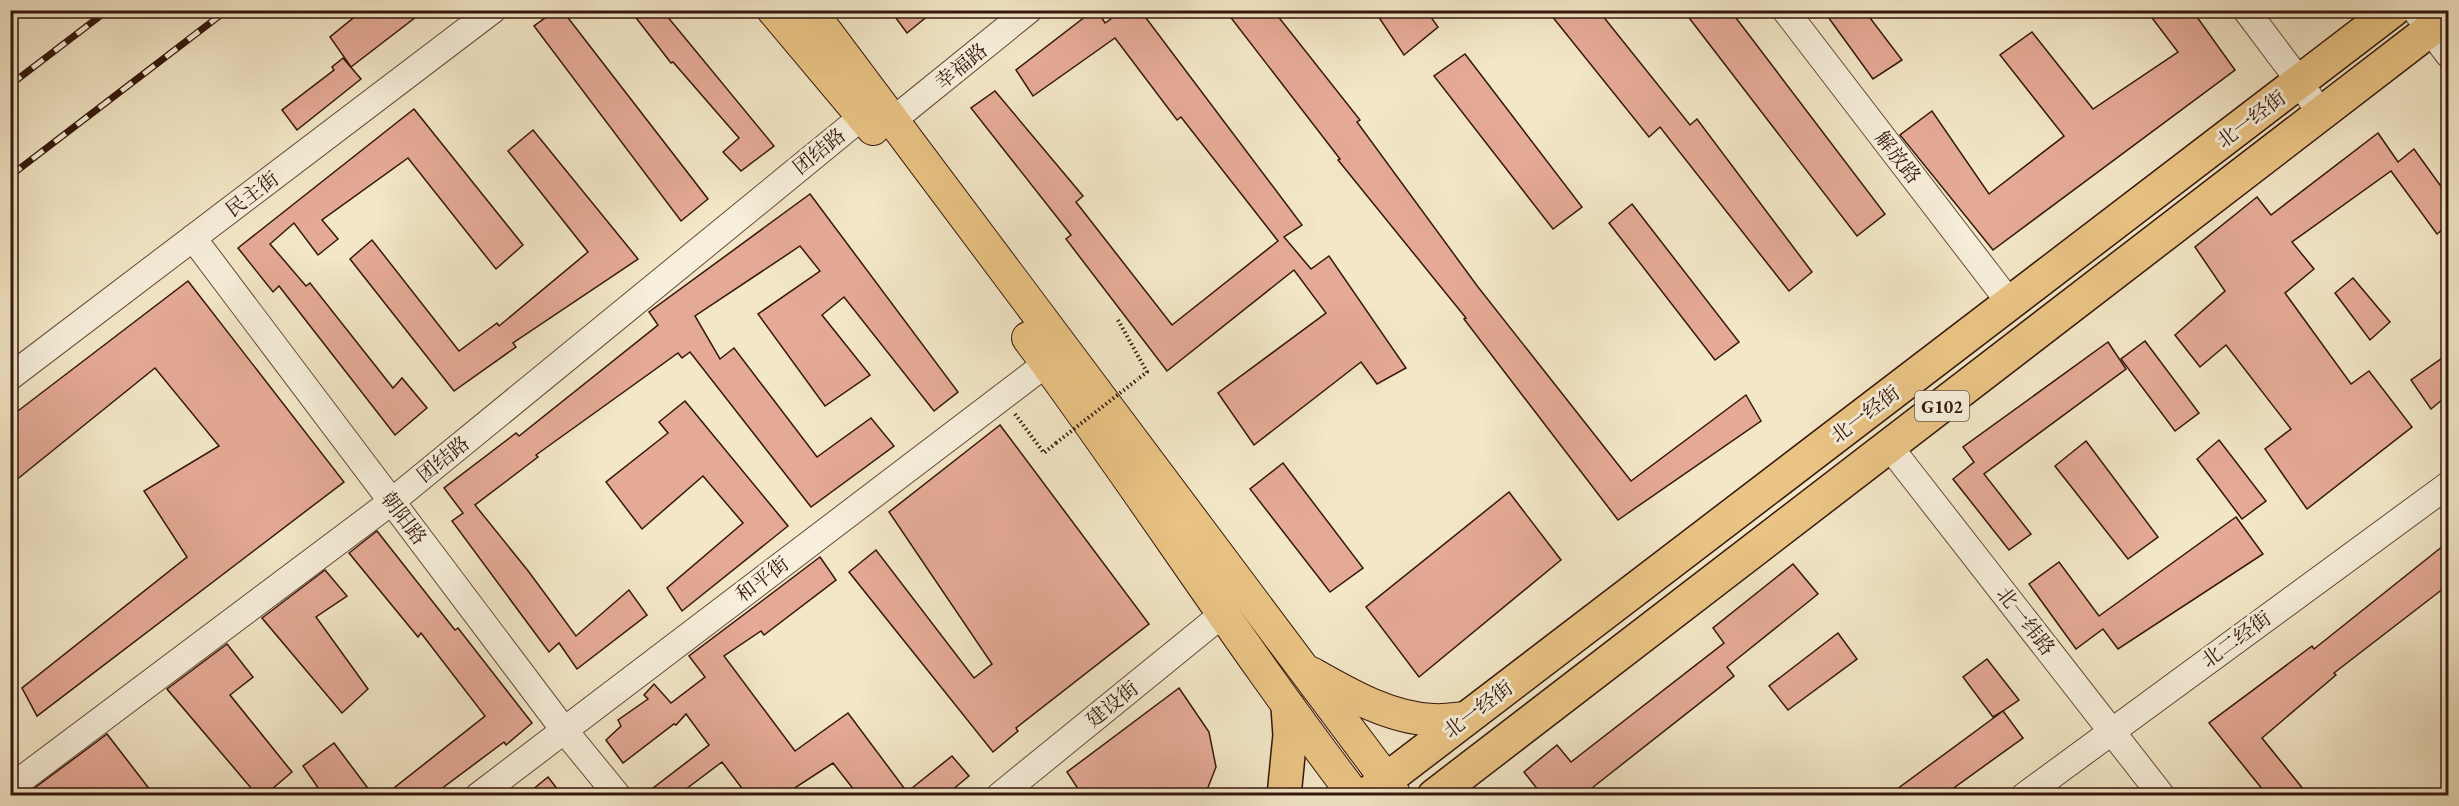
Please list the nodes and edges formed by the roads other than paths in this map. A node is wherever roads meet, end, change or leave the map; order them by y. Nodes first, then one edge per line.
1 (493, 10) edge
2 (774, 10) edge
3 (810, 10) edge
4 (1029, 10) edge
5 (1785, 10) edge
6 (2246, 10) edge
7 (2393, 10) edge
8 (2436, 28) edge
9 (2300, 82) junction
10 (2321, 116) junction
11 (877, 118) junction
12 (193, 238) junction
13 (2010, 303) junction
14 (1047, 363) junction
15 (10, 377) edge
16 (1889, 446) junction
17 (2448, 485) edge
18 (391, 502) junction
19 (1224, 613) junction
20 (1303, 669) junction
21 (1288, 707) junction
22 (1465, 718) junction
23 (564, 730) junction
24 (2111, 730) junction
25 (1490, 753) junction
26 (10, 788) edge
27 (1382, 790) edge
28 (478, 795) edge
29 (618, 795) edge
30 (999, 795) edge
31 (1284, 795) edge
32 (1356, 795) edge
33 (1434, 795) edge
34 (1475, 795) edge
35 (2024, 795) edge
36 (2162, 795) edge

1 - 12 street, 民主街
2 - 11 main road
3 - 11 main road
4 - 11 street, 幸福路
5 - 13 street, 解放路
6 - 9 street
7 - 9 highway, 北一经街 / G102
8 - 10 highway, 北一经街 / G102
9 - 10 street
9 - 13 highway, 北一经街 / G102
10 - 16 highway, 北一经街 / G102
11 - 14 main road
11 - 18 street, 团结路
11 - 20 main road
12 - 15 street, 民主街
12 - 18 street, 朝阳路
13 - 22 highway, 北一经街 / G102
14 - 19 main road
14 - 23 street, 和平街
16 - 24 street, 北一纬路
16 - 25 highway, 北一经街 / G102
17 - 24 street, 北二经街
18 - 23 street, 朝阳路
18 - 26 street, 团结路
19 - 21 main road
19 - 30 street, 建设街
20 - 22 main road
20 - 27 main road
21 - 31 highway
21 - 32 main road
22 - 27 highway, 北一经街 / G102
23 - 28 street, 和平街
23 - 29 street, 朝阳路
24 - 35 street, 北二经街
24 - 36 street, 北一纬路
25 - 33 highway, 北一经街 / G102
25 - 34 highway

